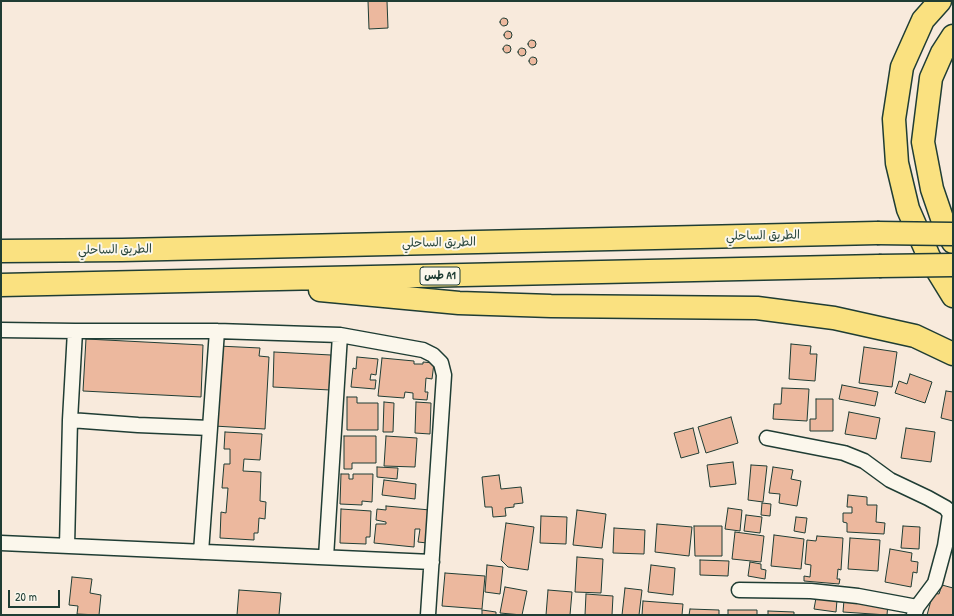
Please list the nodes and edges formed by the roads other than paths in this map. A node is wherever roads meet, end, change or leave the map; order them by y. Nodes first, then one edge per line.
1 (940, 1) edge
2 (953, 36) edge
3 (953, 234) edge
4 (953, 242) edge
5 (1, 251) edge
6 (953, 265) edge
7 (251, 280) junction
8 (1, 285) edge
9 (953, 296) edge
10 (1, 330) edge
11 (75, 331) junction
12 (217, 332) junction
13 (340, 335) junction
14 (953, 354) edge
15 (70, 420) junction
16 (210, 428) junction
17 (767, 438) dead end
18 (951, 514) edge
19 (1, 543) edge
20 (67, 546) junction
21 (201, 552) junction
22 (326, 557) junction
23 (432, 562) junction
24 (739, 590) dead end
25 (916, 611) edge
26 (428, 615) edge

1 - 9 highway
2 - 4 highway
3 - 5 highway, الطريق الساحلي, bridge
6 - 7 highway, طس A1, bridge
7 - 8 highway, طس A1
7 - 14 highway
10 - 11 street
11 - 12 street
11 - 15 street
12 - 13 street
12 - 16 street
13 - 22 street
13 - 23 street
15 - 16 street
15 - 20 street
16 - 21 street
17 - 18 street
18 - 25 street
19 - 20 street
20 - 21 street
21 - 22 street
22 - 23 street
23 - 26 street
24 - 25 street

